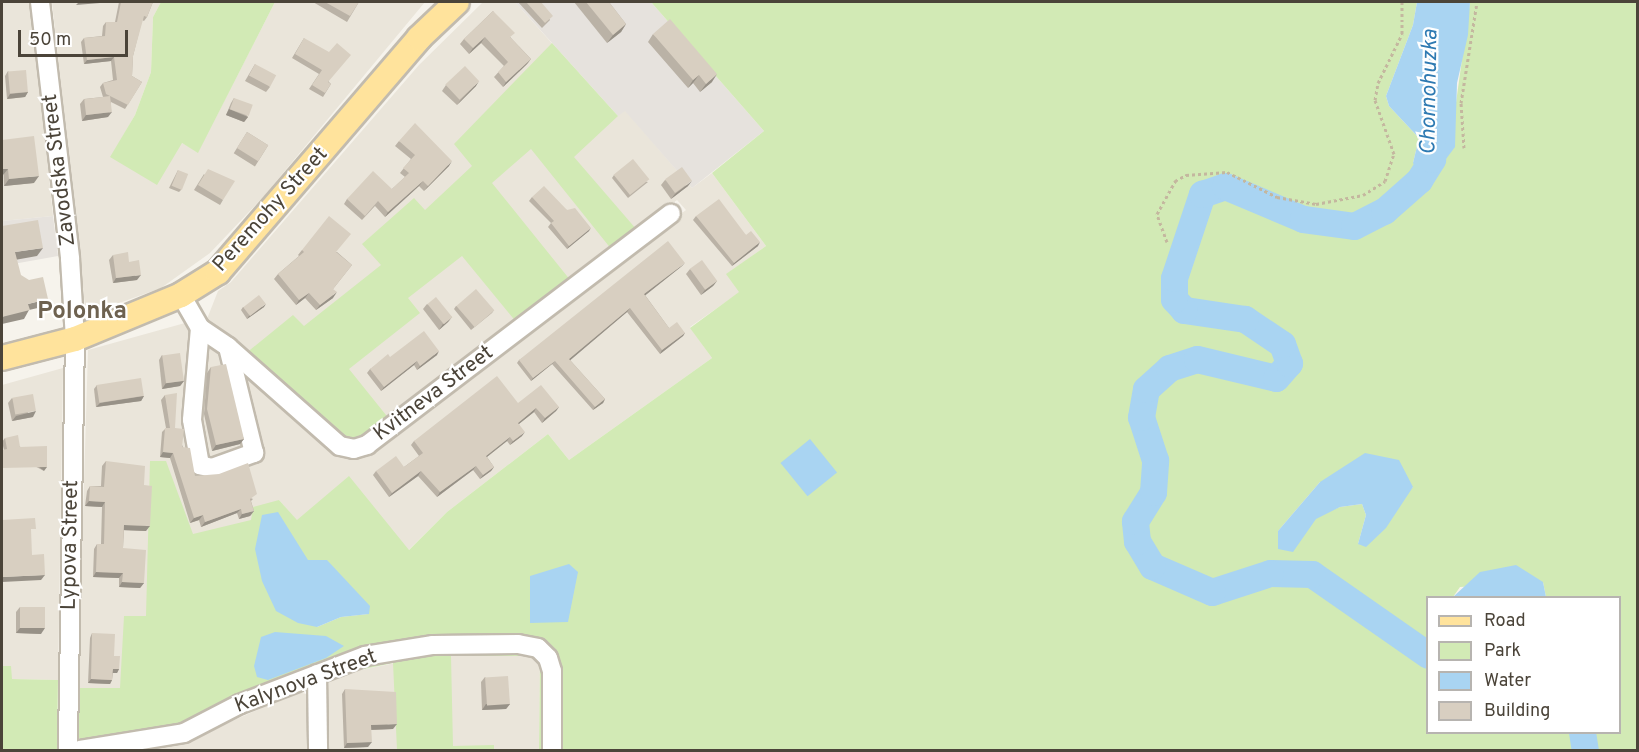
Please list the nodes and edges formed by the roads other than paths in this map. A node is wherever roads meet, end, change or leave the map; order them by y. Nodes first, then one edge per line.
1 (40, 2) edge
2 (457, 2) edge
3 (671, 213) dead end
4 (181, 295) junction
5 (200, 328) junction
6 (75, 339) junction
7 (228, 347) junction
8 (2, 358) edge
9 (316, 674) junction
10 (68, 750) edge
11 (80, 750) edge
12 (318, 750) edge
13 (552, 750) edge

1 - 6 street, Zavodska Street
2 - 4 main road, Peremohy Street
3 - 7 street, Kvitneva Street
4 - 5 street, Kvitneva Street
4 - 6 main road, Peremohy Street
5 - 7 street, Kvitneva Street
5 - 7 street
6 - 8 main road, Peremohy Street
6 - 10 street, Lypova Street
9 - 11 street, Kalynova Street
9 - 12 street
9 - 13 street, Kalynova Street

